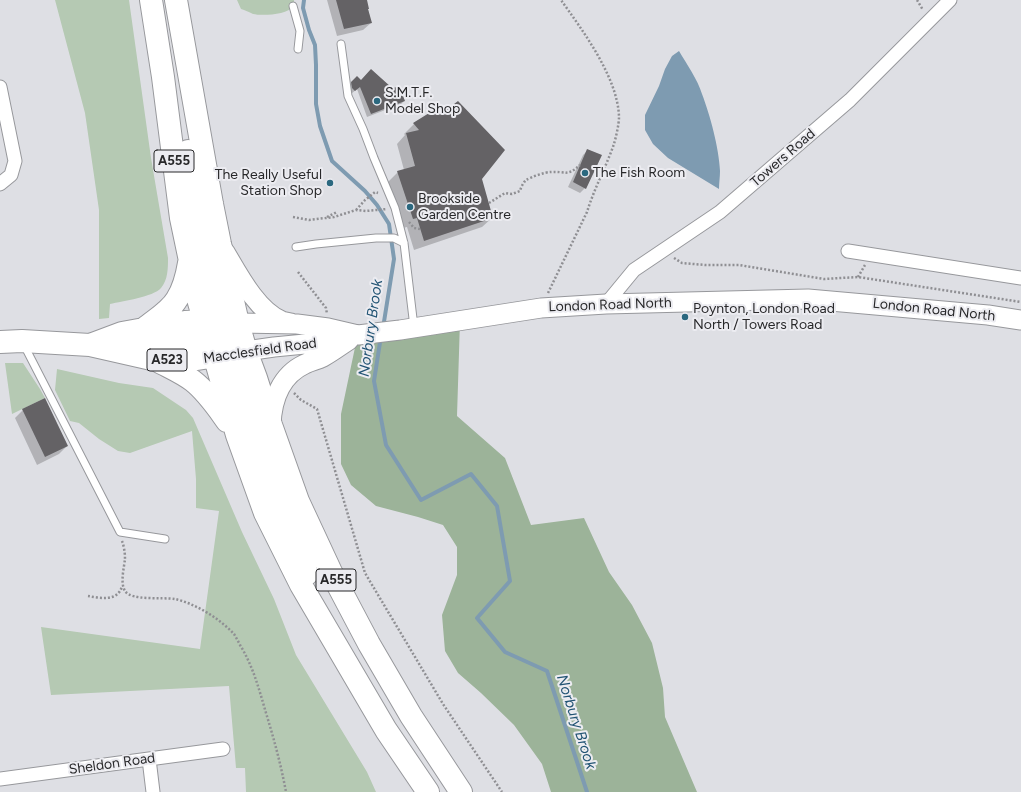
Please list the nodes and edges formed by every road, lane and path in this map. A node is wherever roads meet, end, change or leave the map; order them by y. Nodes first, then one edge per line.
1 (151, 0) edge
2 (176, 0) edge
3 (561, 0) edge
4 (950, 0) edge
5 (293, 6) dead end
6 (184, 44) junction
7 (341, 44) dead end
8 (298, 49) dead end
9 (0, 87) edge
10 (580, 164) dead end
11 (0, 184) edge
12 (375, 192) dead end
13 (489, 203) dead end
14 (386, 209) dead end
15 (356, 210) junction
16 (337, 212) dead end
17 (293, 217) dead end
18 (325, 218) junction
19 (404, 243) junction
20 (220, 244) junction
21 (296, 246) dead end
22 (848, 251) dead end
23 (661, 252) junction
24 (190, 262) junction
25 (298, 272) dead end
26 (1021, 278) edge
27 (1021, 302) edge
28 (606, 304) junction
29 (541, 308) junction
30 (1021, 320) edge
31 (297, 324) junction
32 (328, 328) junction
33 (144, 329) junction
34 (407, 329) junction
35 (358, 336) junction
36 (225, 339) junction
37 (22, 341) junction
38 (0, 342) edge
39 (96, 343) junction
40 (156, 360) junction
41 (301, 400) dead end
42 (271, 425) junction
43 (237, 436) junction
44 (120, 532) junction
45 (165, 539) dead end
46 (122, 586) junction
47 (88, 596) dead end
48 (320, 619) junction
49 (223, 749) dead end
50 (149, 759) junction
51 (0, 779) edge
52 (153, 792) edge
53 (286, 792) edge
54 (428, 792) edge
55 (461, 792) edge
56 (502, 792) edge

1 - 24 highway, A555
2 - 6 highway, A555
3 - 29 path
4 - 23 street, Towers Road
5 - 8 lane
6 - 20 highway, A555
6 - 36 highway
7 - 19 lane
9 - 11 street
10 - 13 path
12 - 15 path
14 - 15 path
15 - 18 path
16 - 18 path
17 - 18 path
19 - 21 lane
19 - 34 lane
20 - 31 main road
20 - 36 highway, A555
22 - 26 street
23 - 27 path
23 - 28 street, Towers Road
24 - 33 highway
24 - 36 highway, A555
25 - 32 path
28 - 29 main road, London Road North
28 - 30 main road, London Road North
29 - 34 main road, London Road North
31 - 32 main road, Macclesfield Road
31 - 36 main road, Macclesfield Road
32 - 35 main road, Macclesfield Road
33 - 36 highway, Macclesfield Road / A523
33 - 39 highway, Macclesfield Road / A523
34 - 35 main road, London Road North
35 - 36 main road, Macclesfield Road
35 - 42 main road
36 - 39 highway
36 - 40 highway, Macclesfield Road / A523
36 - 42 highway, A555
36 - 43 highway, A555
36 - 48 highway
37 - 38 highway, Macclesfield Road / A523
37 - 39 highway, Macclesfield Road / A523
37 - 44 lane
39 - 40 highway, Macclesfield Road / A523
40 - 43 highway
41 - 56 path
42 - 55 highway, A555
43 - 48 highway, A555
44 - 45 lane
44 - 46 path
46 - 47 path
46 - 53 path
48 - 54 highway, A555
49 - 50 street, Sheldon Road
50 - 51 street, Sheldon Road
50 - 52 street

